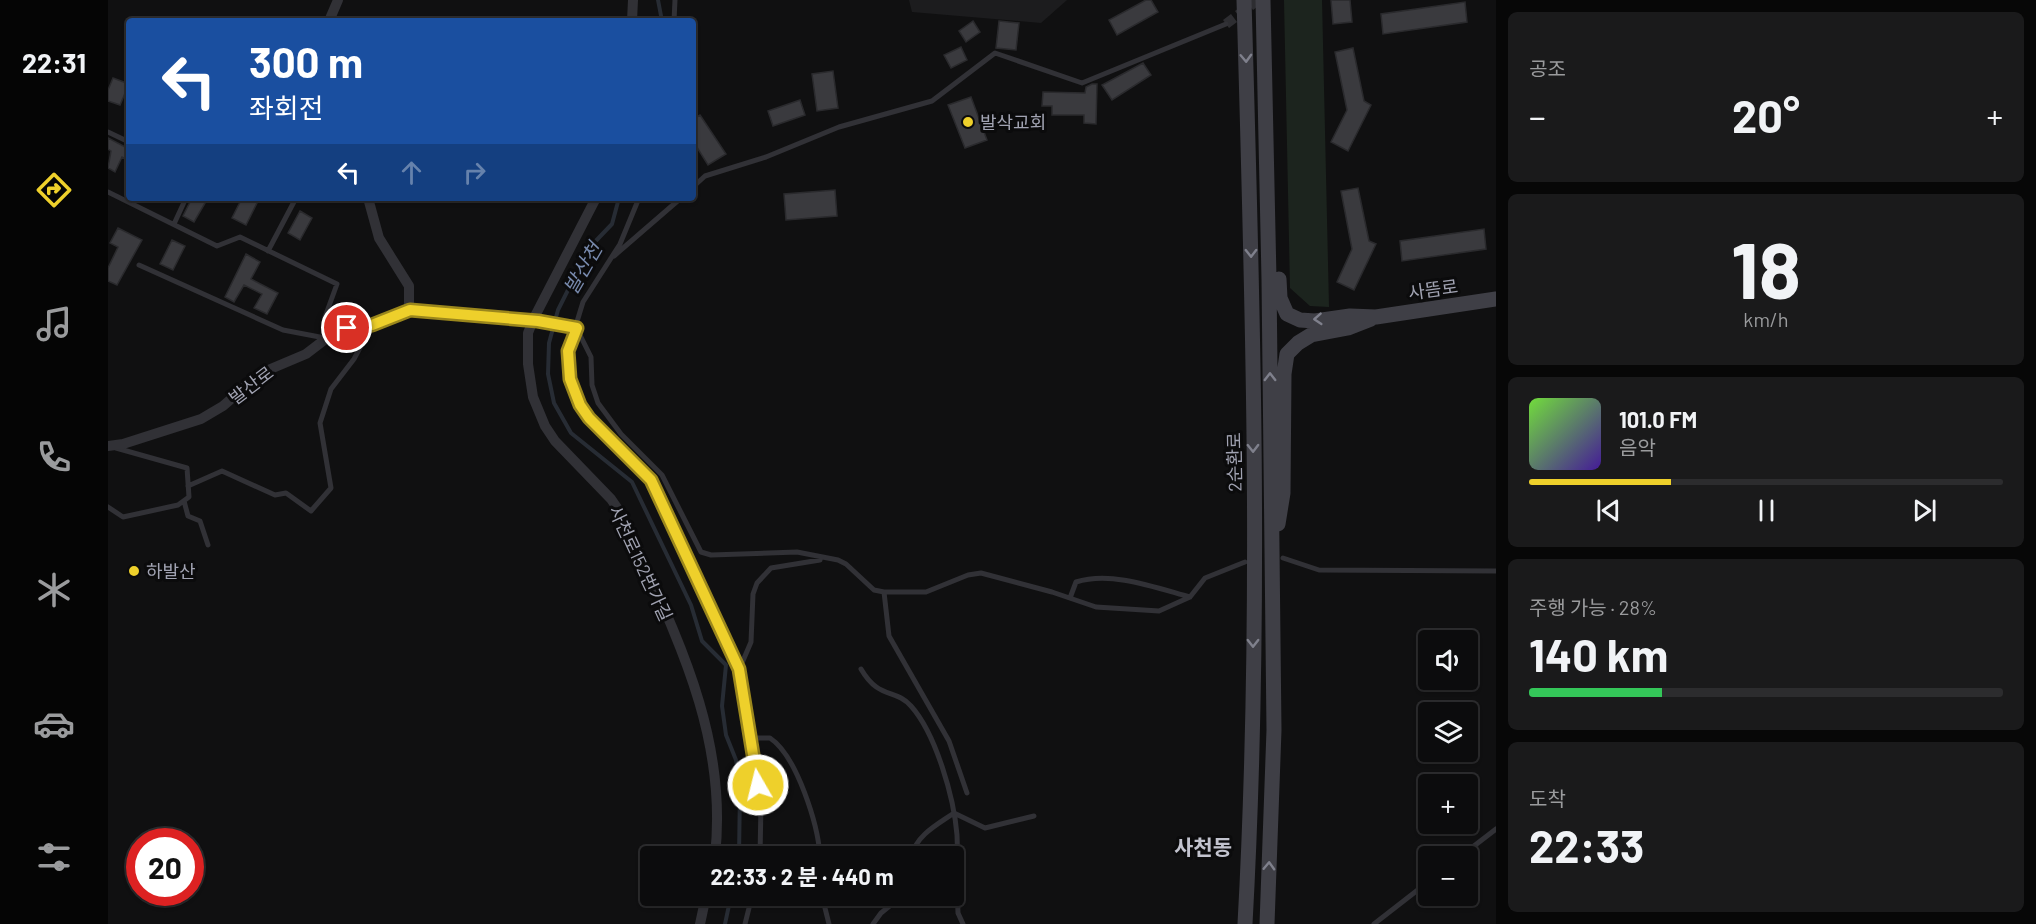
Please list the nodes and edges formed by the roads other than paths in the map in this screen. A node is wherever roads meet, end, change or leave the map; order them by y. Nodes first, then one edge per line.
1 (338, 0) edge
2 (633, 0) edge
3 (675, 0) edge
4 (1244, 0) edge
5 (1263, 0) edge
6 (330, 18) edge
7 (632, 18) edge
8 (674, 18) edge
9 (1226, 24) tunnel mouth
10 (1265, 115) junction
11 (108, 132) edge
12 (126, 141) edge
13 (696, 184) edge
14 (108, 192) edge
15 (126, 199) edge
16 (130, 201) edge
17 (185, 201) edge
18 (294, 201) edge
19 (369, 201) edge
20 (595, 201) edge
21 (638, 201) edge
22 (678, 201) edge
23 (174, 225) junction
24 (268, 251) junction
25 (609, 260) junction
26 (139, 265) dead end
27 (1496, 299) edge
28 (410, 310) junction
29 (1376, 317) junction
30 (536, 320) junction
31 (372, 325) junction
32 (347, 328) junction
33 (573, 328) junction
34 (326, 339) junction
35 (108, 446) edge
36 (188, 486) junction
37 (184, 501) junction
38 (108, 507) edge
39 (208, 545) dead end
40 (825, 558) junction
41 (1277, 560) junction
42 (1245, 562) dead end
43 (1496, 571) edge
44 (884, 592) junction
45 (1190, 597) junction
46 (1070, 598) junction
47 (739, 669) junction
48 (861, 669) dead end
49 (751, 738) junction
50 (967, 793) dead end
51 (954, 813) junction
52 (1034, 816) dead end
53 (1496, 829) edge
54 (716, 846) edge
55 (760, 846) edge
56 (820, 846) edge
57 (915, 846) edge
58 (1474, 846) edge
59 (1418, 890) edge
60 (704, 906) edge
61 (750, 906) edge
62 (824, 906) edge
63 (890, 906) edge
64 (700, 924) edge
65 (745, 924) edge
66 (829, 924) edge
67 (873, 924) edge
68 (963, 924) edge
69 (1245, 924) edge
70 (1267, 924) edge
71 (1374, 924) edge

1 - 6 street
2 - 7 street
3 - 8 lane
4 -> 69 street, 2순환로
5 - 10 street, 2순환로
9 - 13 lane
29 -> 10 street
41 -> 10 street, 2순환로
11 - 12 lane
14 - 15 lane
16 - 23 lane
17 - 23 lane
18 - 24 lane
19 - 28 street
20 - 30 street, 사천로152번가길
21 - 25 lane
22 - 25 lane
23 - 24 lane
24 - 32 lane
25 - 33 lane
26 - 34 lane
27 - 29 street, 사뜸로
28 - 30 street
28 - 31 street, 발산로
29 - 41 street
30 - 33 street
30 - 54 street, 사천로152번가길
31 - 32 street, 발산로
31 - 36 lane
32 - 34 street, 발산로
33 - 40 lane
33 - 47 lane
34 - 35 street, 발산로
35 - 36 lane
36 - 37 lane
37 - 38 lane
37 - 39 lane
40 - 44 lane
40 - 47 lane
41 - 43 lane
70 -> 41 street, 2순환로
42 - 45 lane
44 - 46 lane
44 - 50 lane
45 - 46 lane
45 - 46 lane
47 - 49 lane
48 - 51 lane
49 - 55 lane
49 - 56 lane
51 - 52 lane
51 - 57 lane
51 - 68 lane
53 - 58 lane
59 - 71 lane
60 - 64 street
61 - 65 lane
62 - 66 lane
63 - 67 lane

